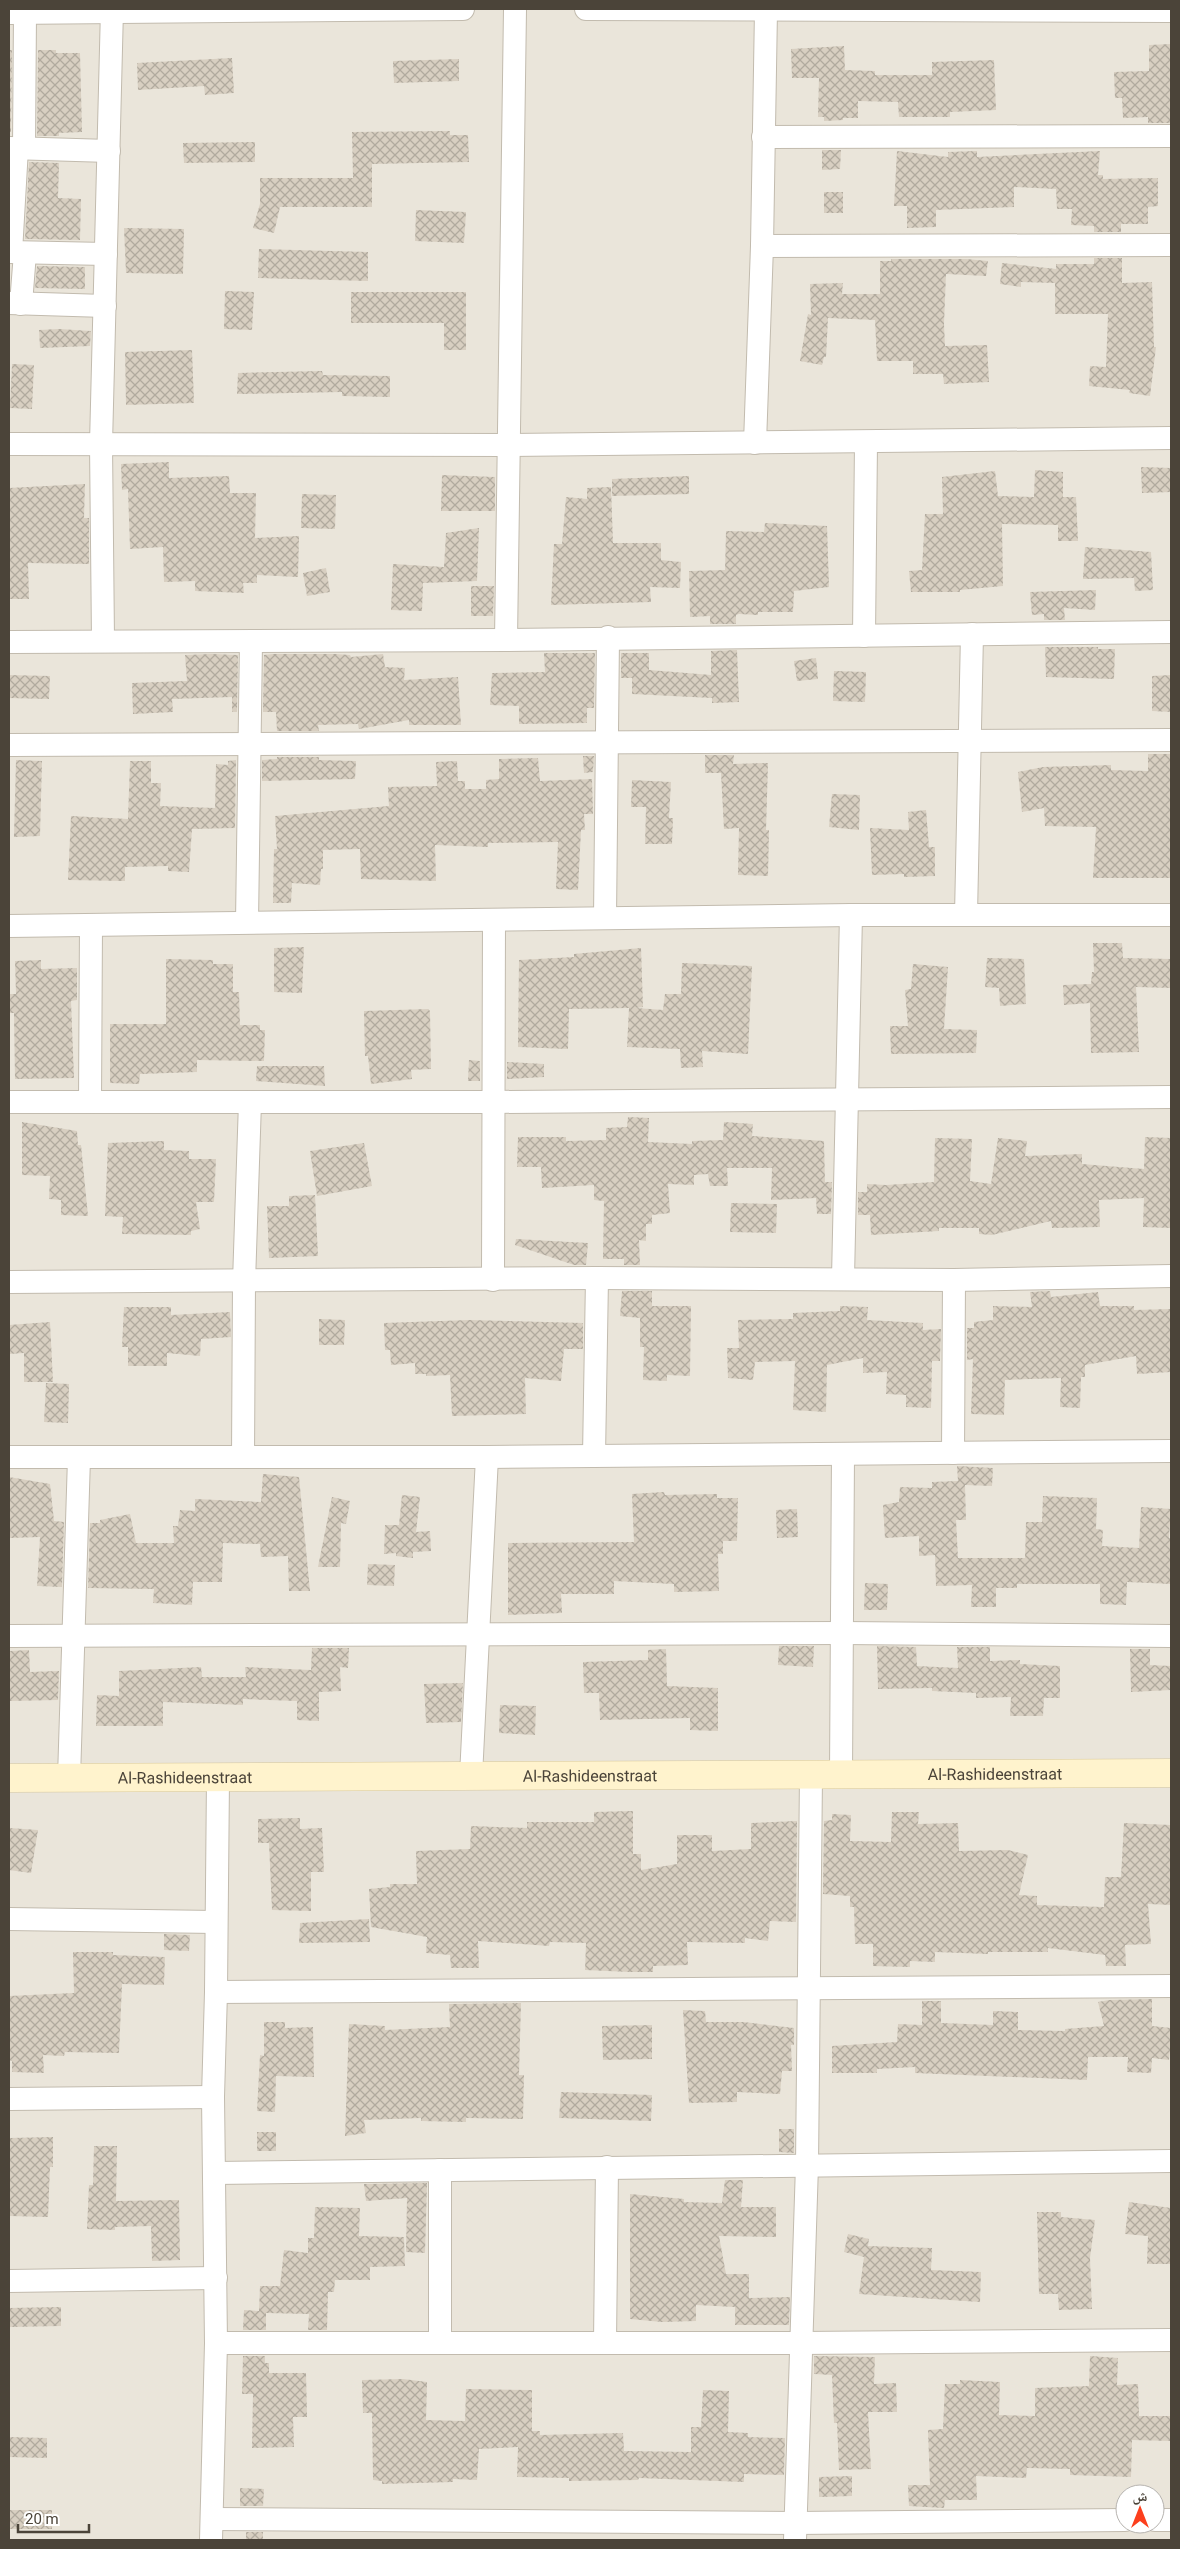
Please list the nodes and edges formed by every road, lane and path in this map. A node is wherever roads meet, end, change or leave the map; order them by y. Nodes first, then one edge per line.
1 (463, 9) edge
2 (515, 9) edge
3 (586, 9) edge
4 (869, 9) edge
5 (766, 10) junction
6 (112, 11) edge
7 (1171, 11) edge
8 (17, 13) edge
9 (1171, 136) edge
10 (763, 137) junction
11 (17, 148) edge
12 (109, 151) junction
13 (1171, 245) edge
14 (762, 246) junction
15 (15, 252) edge
16 (106, 254) junction
17 (15, 303) edge
18 (104, 306) junction
19 (1171, 438) edge
20 (754, 443) junction
21 (866, 443) junction
22 (9, 444) edge
23 (102, 444) junction
24 (510, 445) junction
25 (1171, 632) edge
26 (972, 634) junction
27 (864, 636) junction
28 (608, 637) junction
29 (103, 640) junction
30 (506, 640) junction
31 (9, 642) edge
32 (251, 642) junction
33 (969, 740) junction
34 (1171, 740) edge
35 (608, 742) junction
36 (249, 744) junction
37 (9, 745) edge
38 (851, 915) junction
39 (966, 915) junction
40 (1171, 915) edge
41 (605, 918) junction
42 (494, 920) junction
43 (247, 922) junction
44 (91, 925) junction
45 (9, 926) edge
46 (1171, 1097) edge
47 (847, 1098) junction
48 (9, 1102) edge
49 (90, 1102) junction
50 (250, 1102) junction
51 (494, 1102) junction
52 (1171, 1276) edge
53 (596, 1278) junction
54 (843, 1278) junction
55 (494, 1280) junction
56 (954, 1280) junction
57 (9, 1282) edge
58 (244, 1282) junction
59 (1171, 1451) edge
60 (953, 1453) junction
61 (844, 1454) junction
62 (9, 1456) edge
63 (594, 1456) junction
64 (244, 1457) junction
65 (487, 1457) junction
66 (79, 1458) junction
67 (844, 1632) junction
68 (478, 1635) junction
69 (9, 1636) edge
70 (73, 1636) junction
71 (1171, 1636) edge
72 (1171, 1773) edge
73 (841, 1774) junction
74 (811, 1775) junction
75 (471, 1776) junction
76 (9, 1778) edge
77 (69, 1778) junction
78 (218, 1778) junction
79 (9, 1919) edge
80 (215, 1922) junction
81 (1171, 1986) edge
82 (809, 1990) junction
83 (216, 1992) junction
84 (212, 2097) junction
85 (9, 2099) edge
86 (1171, 2161) edge
87 (807, 2165) junction
88 (607, 2167) junction
89 (440, 2170) junction
90 (215, 2173) junction
91 (216, 2278) junction
92 (9, 2281) edge
93 (1171, 2340) edge
94 (216, 2343) junction
95 (440, 2343) junction
96 (605, 2343) junction
97 (801, 2343) junction
98 (1115, 2520) edge
99 (212, 2530) edge
100 (795, 2531) edge

1 - 6 street
2 - 24 street
3 - 5 street
4 - 5 street
4 - 7 street
5 - 10 street
6 - 8 street
6 - 12 street
8 - 11 street
9 - 10 street
10 - 14 street
11 - 12 street
11 - 15 street
12 - 16 street
13 - 14 street
14 - 20 street
15 - 16 street
15 - 17 street
16 - 18 street
17 - 18 street
18 - 23 street
19 - 21 street
20 - 21 street
20 - 24 street
21 - 27 street
22 - 23 street
23 - 24 street
23 - 29 street
24 - 30 street
25 - 26 street
26 - 27 street
26 - 33 street
27 - 28 street
28 - 30 street
28 - 35 street
29 - 31 street
29 - 32 street
30 - 32 street
32 - 36 street
33 - 34 street
33 - 35 street
33 - 39 street
35 - 36 street
35 - 41 street
36 - 37 street
36 - 43 street
38 - 39 street
38 - 41 street
38 - 47 street
39 - 40 street
41 - 42 street
42 - 43 street
42 - 51 street
43 - 44 street
44 - 45 street
44 - 49 street
46 - 47 street
47 - 51 street
47 - 54 street
48 - 49 street
49 - 50 street
50 - 51 street
50 - 58 street
51 - 55 street
52 - 56 street
53 - 54 street
53 - 55 street
53 - 63 street
54 - 56 street
55 - 58 street
56 - 60 street
57 - 58 street
58 - 64 street
59 - 60 street
60 - 61 street
61 - 63 street
61 - 67 street
62 - 66 street
63 - 65 street
64 - 65 street
64 - 66 street
65 - 68 street
66 - 70 street
67 - 68 street
67 - 71 street
67 - 73 street
68 - 70 street
68 - 75 street
69 - 70 street
70 - 77 street
72 - 73 street, Al-Rashideenstraat
73 - 74 street, Al-Rashideenstraat
74 - 75 street, Al-Rashideenstraat
74 - 82 street
75 - 78 street, Al-Rashideenstraat
76 - 77 street, Al-Rashideenstraat
77 - 78 street, Al-Rashideenstraat
78 - 80 street
79 - 80 street
80 - 83 street
81 - 82 street
82 - 83 street
82 - 87 street
83 - 84 street
84 - 85 street
84 - 90 street
86 - 87 street
87 - 88 street
87 - 97 street
88 - 89 street
88 - 96 street
89 - 90 street
89 - 95 street
90 - 91 street
91 - 92 street
91 - 94 street
93 - 97 street
94 - 95 street
94 - 99 street
95 - 96 street
96 - 97 street
97 - 100 street
98 - 100 street
99 - 100 street

